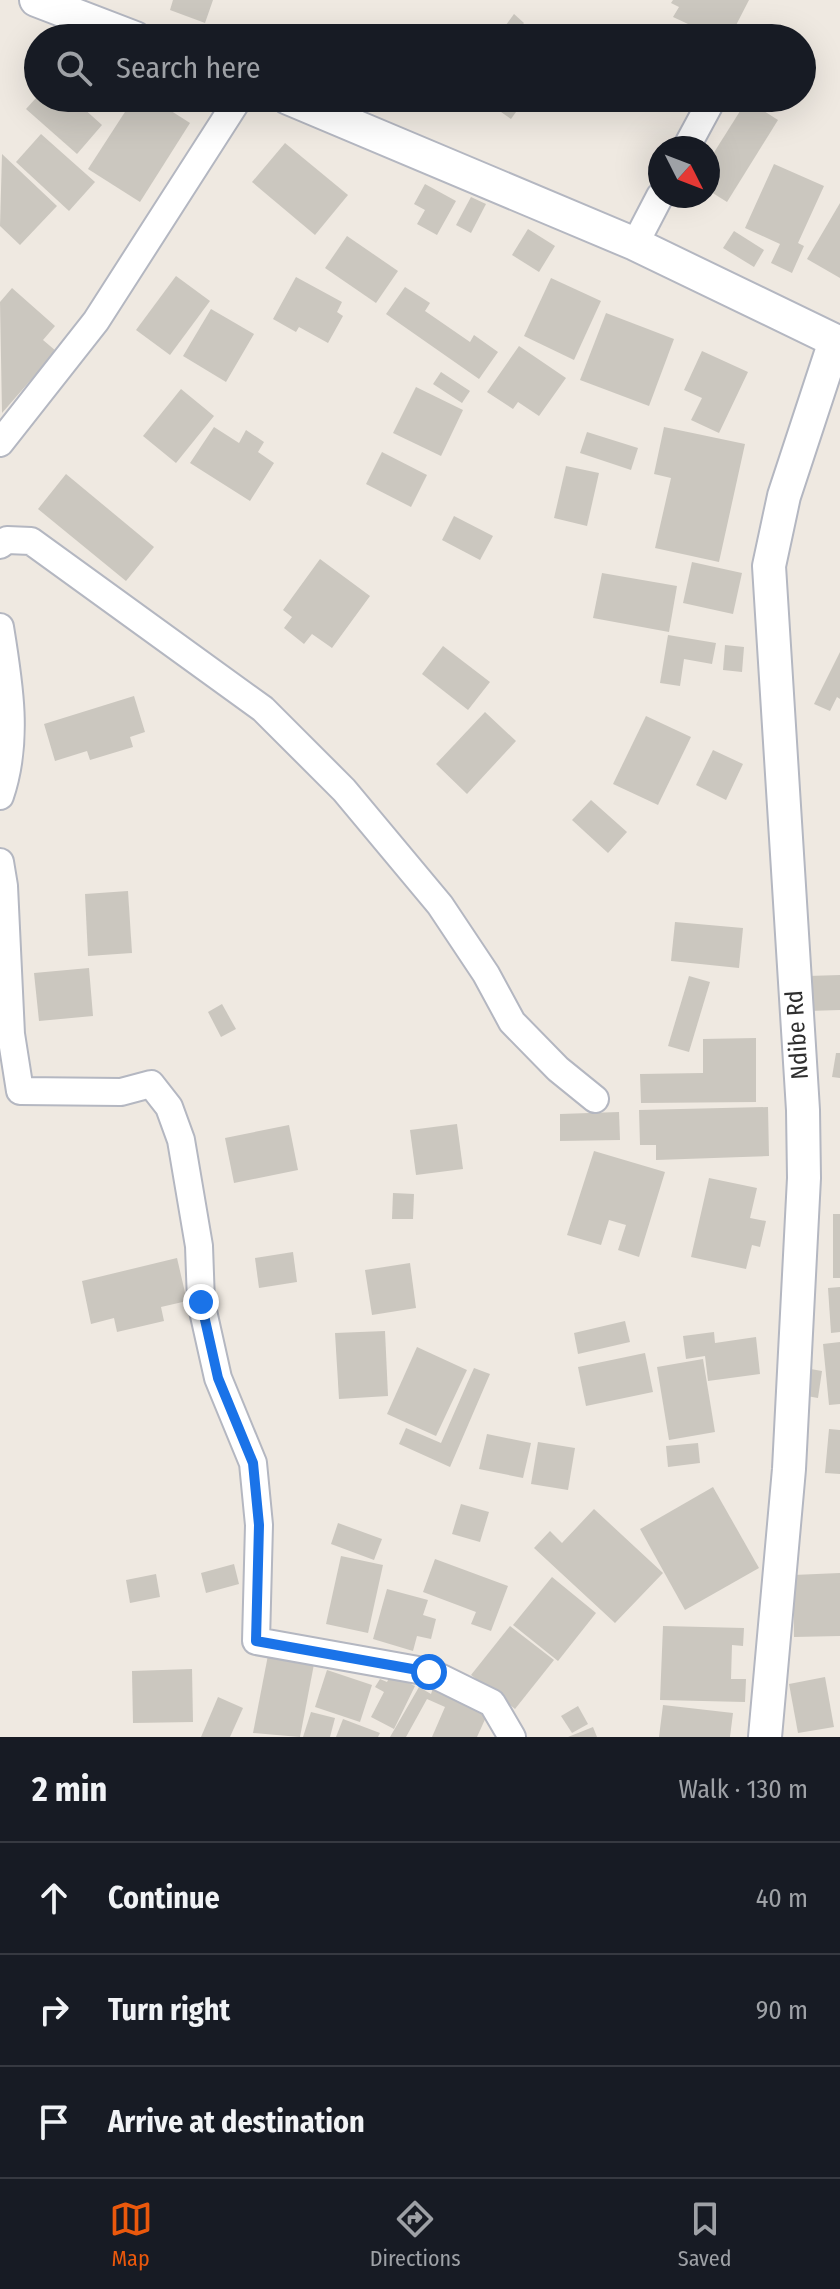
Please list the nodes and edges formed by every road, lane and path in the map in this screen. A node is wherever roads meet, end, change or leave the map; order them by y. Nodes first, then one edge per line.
1 (36, 0) edge
2 (99, 24) edge
3 (230, 112) edge
4 (321, 112) edge
5 (705, 112) edge
6 (692, 136) edge
7 (654, 208) edge
8 (635, 244) junction
9 (838, 339) edge
10 (0, 443) edge
11 (0, 545) edge
12 (0, 627) edge
13 (0, 796) edge
14 (0, 862) edge
15 (595, 1099) dead end
16 (512, 1737) edge
17 (765, 1737) edge

1 - 2 street
3 - 10 street
4 - 8 street
5 - 6 street
7 - 8 street
8 - 9 street
9 - 17 street, Ndibe Rd
11 - 15 street
12 - 13 street
14 - 16 street

